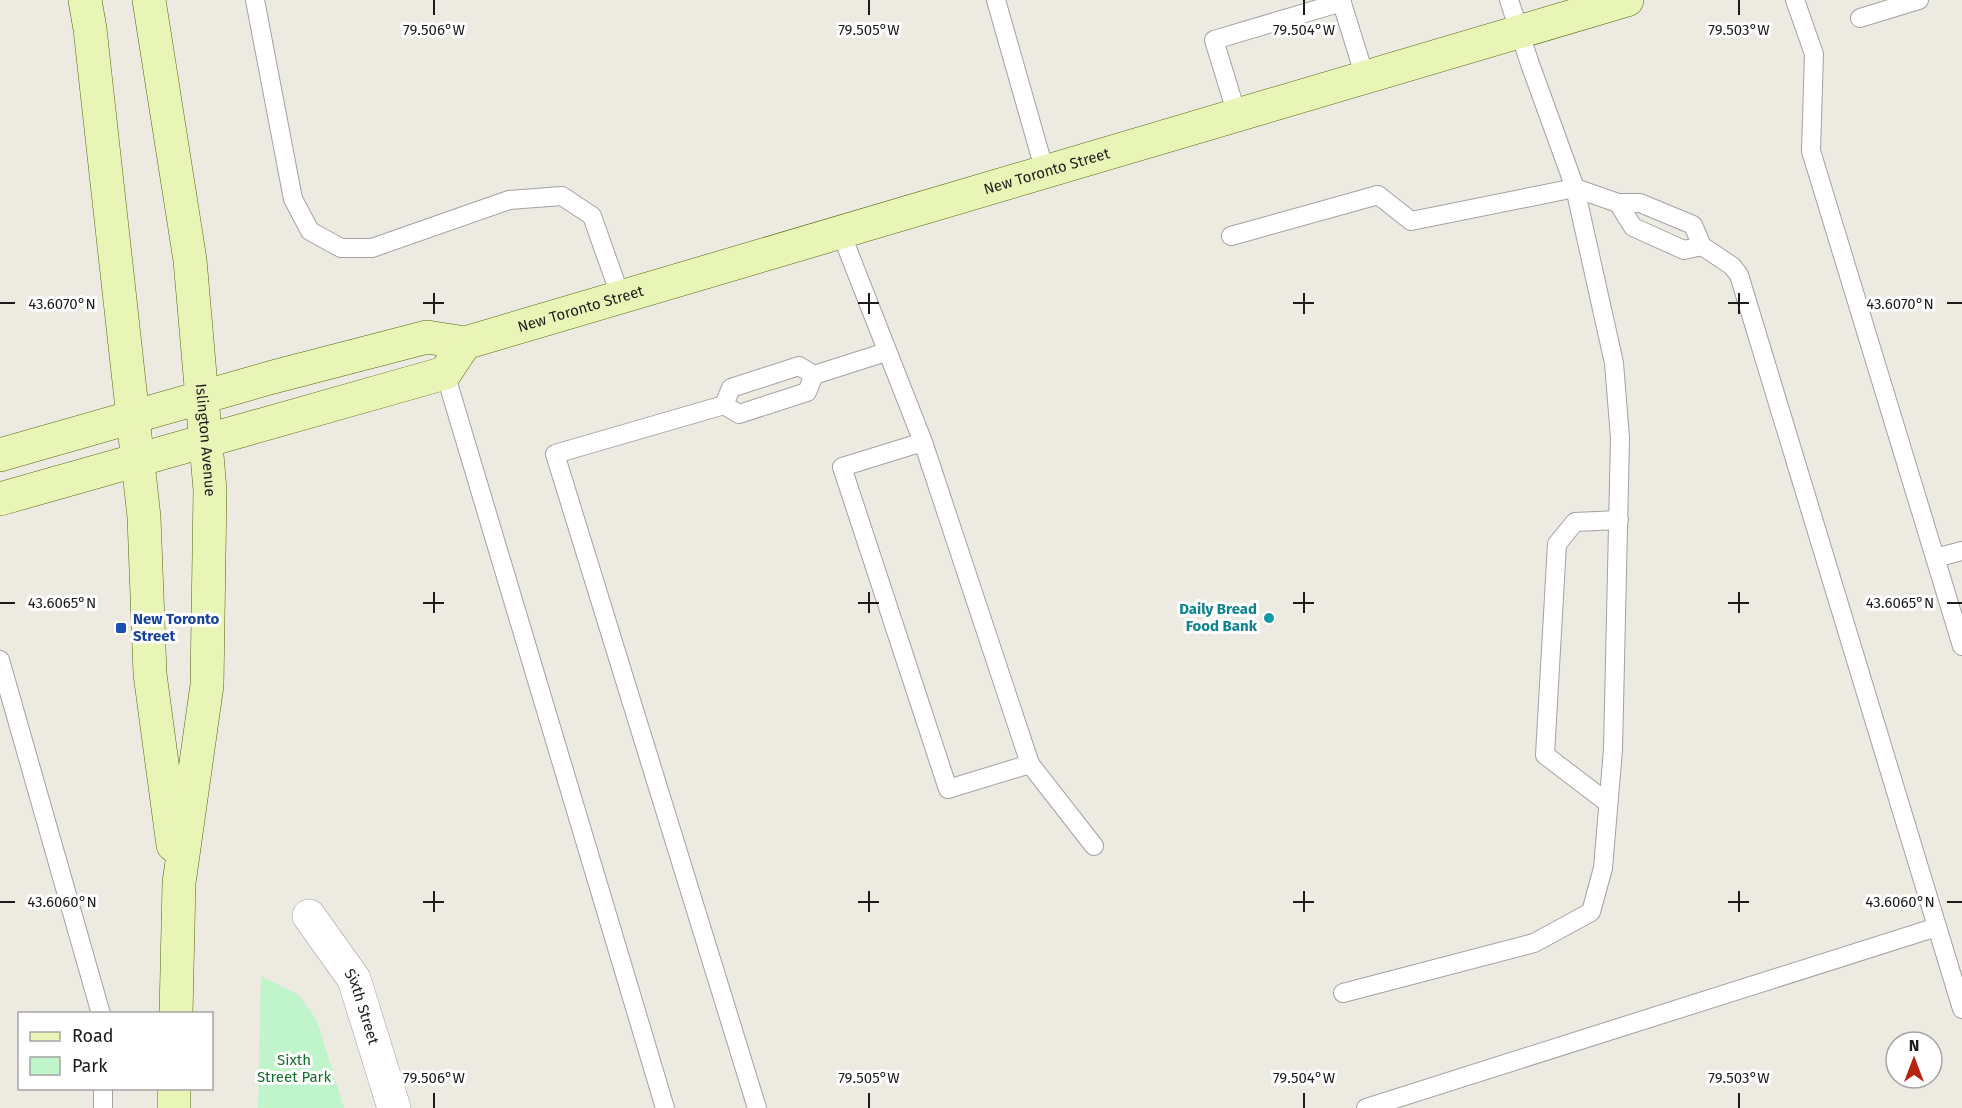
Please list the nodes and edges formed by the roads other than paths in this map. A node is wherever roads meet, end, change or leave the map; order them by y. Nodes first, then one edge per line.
1 (85, 0) edge
2 (149, 0) edge
3 (255, 0) edge
4 (996, 0) edge
5 (1509, 0) edge
6 (1627, 0) edge
7 (1795, 0) edge
8 (1919, 0) edge
9 (1342, 1) edge
10 (1860, 18) dead end
11 (1519, 32) junction
12 (1365, 77) junction
13 (1237, 115) junction
14 (1045, 172) junction
15 (1575, 188) junction
16 (1618, 203) junction
17 (841, 233) junction
18 (1232, 236) dead end
19 (1702, 246) junction
20 (621, 298) junction
21 (465, 343) junction
22 (886, 352) junction
23 (445, 373) junction
24 (814, 375) junction
25 (202, 397) junction
26 (724, 405) junction
27 (133, 417) junction
28 (206, 441) junction
29 (923, 442) junction
30 (0, 454) edge
31 (138, 460) junction
32 (0, 499) edge
33 (1619, 520) junction
34 (1962, 550) edge
35 (1935, 558) junction
36 (1962, 646) edge
37 (0, 660) edge
38 (1030, 764) junction
39 (1608, 803) junction
40 (1094, 846) dead end
41 (179, 883) junction
42 (309, 916) dead end
43 (1937, 927) junction
44 (1343, 993) dead end
45 (1962, 1009) edge
46 (100, 1012) edge
47 (176, 1012) edge
48 (103, 1090) edge
49 (174, 1090) edge
50 (103, 1108) edge
51 (174, 1108) edge
52 (394, 1108) edge
53 (665, 1108) edge
54 (758, 1108) edge
55 (1366, 1108) edge

1 - 27 street, Islington Avenue
2 - 25 street, Islington Avenue
3 - 20 lane
4 - 14 lane
5 - 11 lane
6 - 11 street, New Toronto Street
7 - 35 lane
8 - 10 lane
9 - 12 lane
9 - 13 lane
11 - 12 street, New Toronto Street
11 - 15 lane
12 - 13 street, New Toronto Street
13 - 14 street, New Toronto Street
14 - 17 street, New Toronto Street
15 - 16 lane
15 - 18 lane
15 - 33 lane
16 - 19 lane
16 - 19 lane
17 - 20 street, New Toronto Street
17 - 22 lane
19 - 43 lane
20 - 21 street, New Toronto Street
21 - 23 street
21 - 25 street, New Toronto Street
22 - 24 lane
22 - 29 lane
23 - 28 street
23 - 53 lane
24 - 26 lane
24 - 26 lane
25 - 27 street, New Toronto Street
25 - 28 street, Islington Avenue
26 - 54 lane
27 - 30 street, New Toronto Street
27 - 31 street, Islington Avenue
28 - 31 street
28 - 41 street, Islington Avenue
29 - 38 lane
29 - 38 lane
31 - 32 street
31 - 41 street, Islington Avenue
33 - 39 lane
33 - 39 lane
34 - 35 lane
35 - 36 lane
37 - 46 lane
38 - 40 lane
39 - 44 lane
41 - 47 street, Islington Avenue
42 - 52 street, Sixth Street
43 - 45 lane
43 - 55 lane
48 - 50 lane
49 - 51 street

